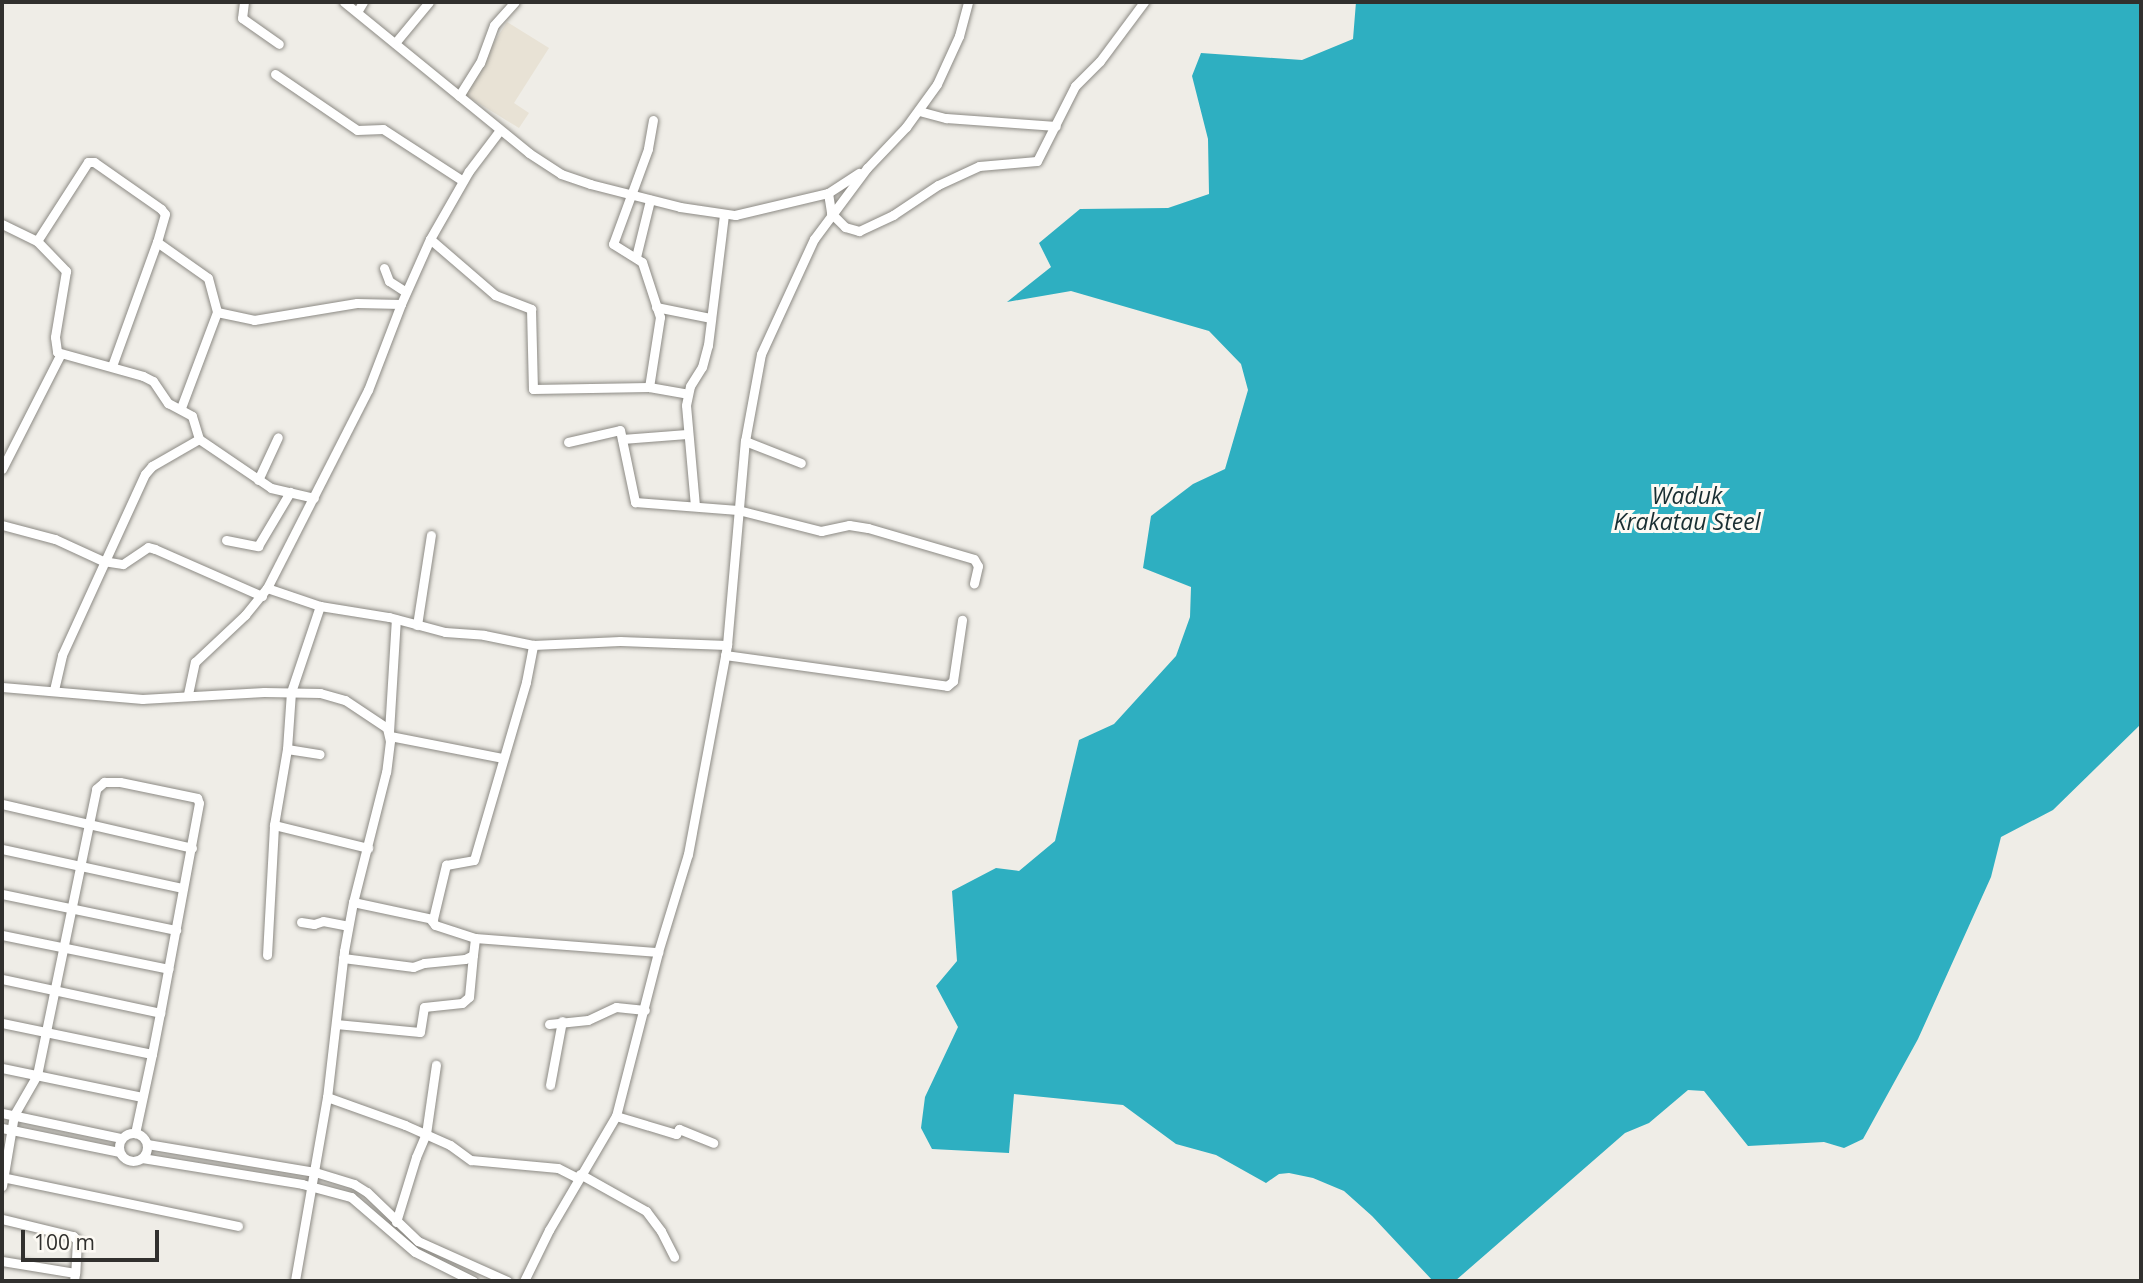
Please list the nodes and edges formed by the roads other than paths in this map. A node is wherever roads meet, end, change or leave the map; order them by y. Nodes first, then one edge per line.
1 (244, 2) edge
2 (344, 2) edge
3 (363, 2) edge
4 (429, 2) edge
5 (968, 2) edge
6 (1144, 2) edge
7 (508, 4) edge
8 (357, 12) junction
9 (395, 43) junction
10 (279, 44) dead end
11 (275, 74) dead end
12 (459, 96) junction
13 (919, 111) junction
14 (653, 120) dead end
15 (1056, 125) junction
16 (500, 130) junction
17 (867, 168) junction
18 (463, 181) junction
19 (828, 193) junction
20 (629, 195) junction
21 (650, 200) junction
22 (831, 213) junction
23 (724, 215) junction
24 (2, 224) edge
25 (430, 239) junction
26 (37, 241) junction
27 (157, 242) junction
28 (636, 257) junction
29 (384, 268) dead end
30 (406, 292) junction
31 (401, 304) junction
32 (656, 307) junction
33 (217, 312) junction
34 (710, 318) junction
35 (60, 355) junction
36 (112, 366) junction
37 (649, 387) junction
38 (687, 394) junction
39 (181, 408) junction
40 (687, 434) junction
41 (278, 437) dead end
42 (199, 439) junction
43 (622, 439) junction
44 (745, 441) junction
45 (568, 442) dead end
46 (801, 463) dead end
47 (2, 469) edge
48 (258, 480) junction
49 (290, 492) junction
50 (314, 498) junction
51 (695, 506) junction
52 (738, 510) junction
53 (2, 525) edge
54 (431, 535) dead end
55 (226, 540) dead end
56 (103, 561) junction
57 (974, 584) dead end
58 (265, 592) junction
59 (320, 606) junction
60 (396, 619) junction
61 (962, 620) dead end
62 (417, 625) junction
63 (533, 645) junction
64 (727, 645) junction
65 (725, 655) junction
66 (2, 687) edge
67 (54, 690) junction
68 (291, 692) junction
69 (188, 694) junction
70 (390, 734) junction
71 (287, 749) junction
72 (320, 754) dead end
73 (502, 758) junction
74 (2, 804) edge
75 (89, 823) junction
76 (274, 825) junction
77 (192, 848) junction
78 (368, 848) junction
79 (2, 849) edge
80 (79, 866) junction
81 (183, 888) junction
82 (2, 894) edge
83 (353, 902) junction
84 (71, 907) junction
85 (431, 920) junction
86 (301, 922) dead end
87 (348, 926) junction
88 (176, 930) junction
89 (2, 936) edge
90 (475, 938) junction
91 (63, 949) junction
92 (658, 952) junction
93 (267, 955) dead end
94 (473, 955) junction
95 (343, 958) junction
96 (169, 969) junction
97 (2, 979) edge
98 (54, 990) junction
99 (645, 1010) junction
100 (160, 1013) junction
101 (562, 1021) junction
102 (2, 1023) edge
103 (335, 1024) junction
104 (549, 1024) dead end
105 (47, 1032) junction
106 (152, 1054) junction
107 (436, 1065) dead end
108 (2, 1068) edge
109 (37, 1075) junction
110 (550, 1085) dead end
111 (142, 1097) junction
112 (327, 1097) junction
113 (2, 1113) edge
114 (15, 1115) junction
115 (616, 1116) junction
116 (7, 1129) edge
117 (135, 1133) junction
118 (426, 1134) junction
119 (121, 1138) junction
120 (713, 1143) dead end
121 (147, 1144) junction
122 (119, 1152) junction
123 (142, 1158) junction
124 (315, 1172) junction
125 (579, 1176) junction
126 (2, 1180) edge
127 (312, 1186) junction
128 (2, 1219) edge
129 (396, 1222) junction
130 (238, 1227) dead end
131 (674, 1257) dead end
132 (2, 1261) edge
133 (75, 1277) edge
134 (295, 1281) edge
135 (473, 1281) edge
136 (508, 1281) edge
137 (524, 1281) edge

1 - 10 street
2 - 8 street
3 - 8 street
4 - 9 street
5 - 13 street
6 - 15 street
7 - 12 street
8 - 9 street
9 - 12 street
11 - 18 street
12 - 16 street
13 - 15 street
13 - 17 street
14 - 20 street
15 - 22 street
16 - 18 street
16 - 20 street
17 - 19 street
17 - 22 street
18 - 25 street
19 - 22 street
19 - 23 street
20 - 21 street
20 - 28 street
21 - 23 street
21 - 28 street
22 - 44 street
23 - 34 street
24 - 26 street
25 - 30 street
25 - 37 street
26 - 27 street
26 - 35 street
27 - 33 street
27 - 36 street
28 - 32 street
29 - 30 street
30 - 31 street
31 - 33 street
31 - 50 street
32 - 34 street
32 - 37 street
33 - 39 street
34 - 38 street
35 - 36 street
35 - 47 street
36 - 39 street
37 - 38 street
38 - 40 street
39 - 42 street
40 - 43 street
40 - 51 street
41 - 48 street
42 - 48 street
42 - 56 street
43 - 45 street
43 - 51 street
44 - 46 street
44 - 52 street
48 - 49 street
49 - 50 street
49 - 55 street
50 - 58 street
51 - 52 street
52 - 57 street
52 - 64 street
53 - 56 street
54 - 62 street
56 - 58 street
56 - 67 street
58 - 59 street
58 - 69 street
59 - 60 street
59 - 68 street
60 - 62 street
60 - 70 street
61 - 65 street
62 - 63 street
63 - 64 street
63 - 73 street
64 - 65 street
65 - 92 street
66 - 67 street
67 - 69 street
68 - 69 street
68 - 70 street
68 - 71 street
70 - 73 street
70 - 78 street
71 - 72 street
71 - 76 street
73 - 85 street
74 - 75 street
75 - 77 street
75 - 77 street
75 - 80 street
76 - 78 street
76 - 93 street
77 - 81 street
78 - 83 street
79 - 80 street
80 - 81 street
80 - 84 street
81 - 88 street
82 - 84 street
83 - 85 street
83 - 87 street
84 - 88 street
84 - 91 street
85 - 90 street
86 - 87 street
87 - 95 street
88 - 96 street
89 - 91 street
90 - 92 street
90 - 94 street
91 - 96 street
91 - 98 street
92 - 99 street
94 - 95 street
94 - 103 street
95 - 103 street
96 - 100 street
97 - 98 street
98 - 100 street
98 - 105 street
99 - 101 street
99 - 115 street
100 - 106 street
101 - 104 street
101 - 110 street
102 - 105 street
103 - 112 street
105 - 106 street
105 - 109 street
106 - 111 street
107 - 118 street
108 - 109 street
109 - 111 street
109 - 114 street
111 - 117 street
112 - 118 street
112 - 124 street
113 - 114 street
114 - 116 street
114 - 119 street
115 - 120 street
115 - 125 street
116 - 122 street
116 - 126 street
117 - 119 street
117 - 121 street
118 - 125 street
118 - 129 street
119 - 122 street
121 - 123 street
121 - 124 street
122 - 123 street
123 - 127 street
124 - 127 street
124 - 129 street
125 - 131 street
125 - 137 street
126 - 130 street
127 - 134 street
127 - 135 street
128 - 133 street
129 - 136 street
132 - 133 street

